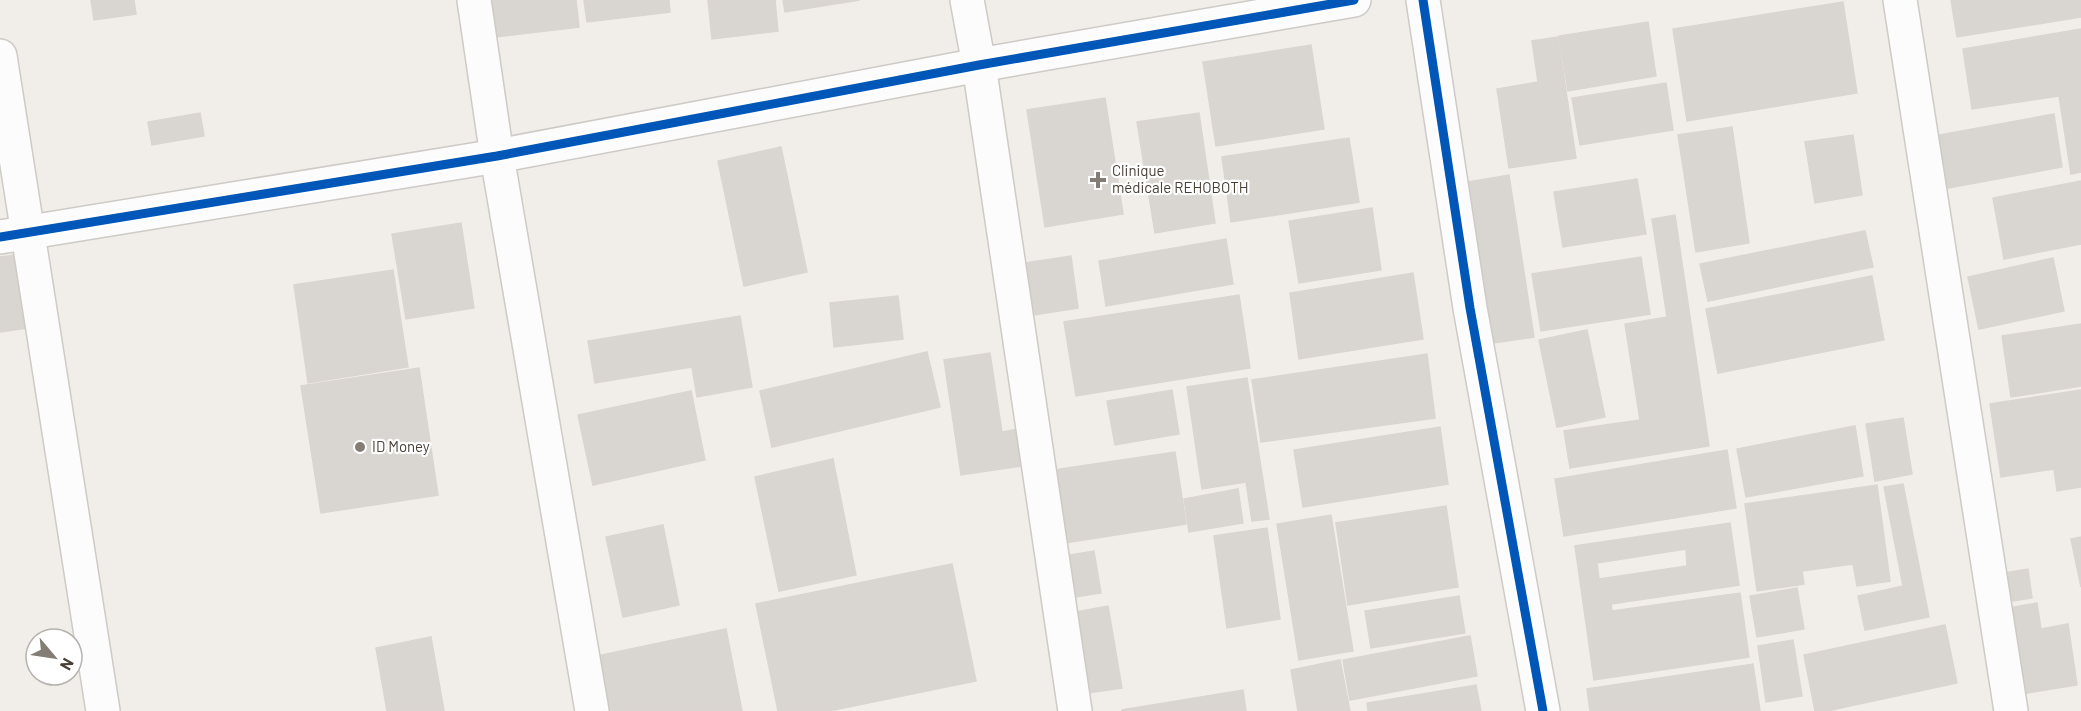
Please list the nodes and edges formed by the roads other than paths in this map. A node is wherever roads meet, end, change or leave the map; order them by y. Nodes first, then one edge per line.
1 (474, 0) edge
2 (968, 0) edge
3 (1354, 0) edge
4 (1423, 0) edge
5 (1900, 0) edge
6 (0, 56) edge
7 (979, 65) junction
8 (497, 156) junction
9 (14, 235) edge
10 (103, 711) edge
11 (592, 711) edge
12 (1075, 711) edge
13 (1543, 711) edge
14 (2011, 711) edge

1 - 8 street
2 - 7 street
3 - 7 street
4 - 13 street
5 - 14 street
6 - 9 street
7 - 8 street
7 - 12 street
8 - 9 street
8 - 11 street
9 - 10 street

